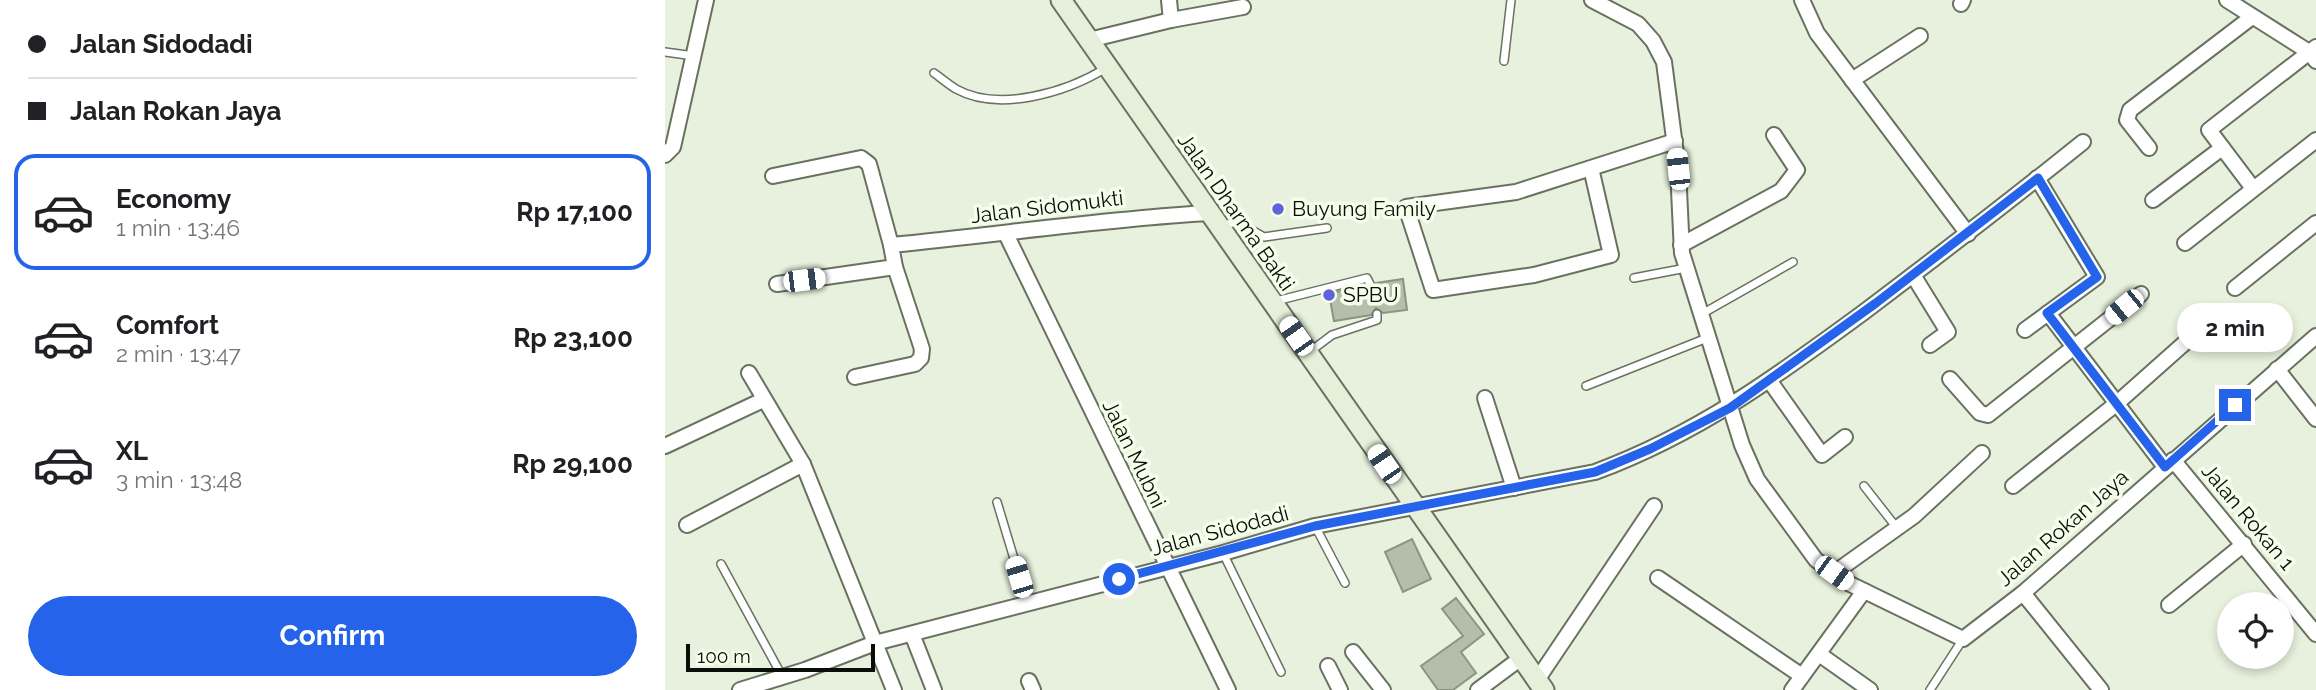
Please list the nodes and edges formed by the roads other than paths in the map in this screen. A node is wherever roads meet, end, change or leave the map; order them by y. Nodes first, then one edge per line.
1 (706, 0) edge
2 (1061, 0) edge
3 (1169, 0) edge
4 (1511, 0) edge
5 (1592, 0) edge
6 (1802, 0) edge
7 (2227, 0) edge
8 (1243, 7) dead end
9 (2252, 17) junction
10 (1171, 20) junction
11 (1920, 36) dead end
12 (1089, 40) junction
13 (665, 52) edge
14 (2313, 53) edge
15 (694, 56) junction
16 (1504, 61) dead end
17 (1108, 67) junction
18 (934, 73) dead end
19 (1852, 80) junction
20 (1774, 135) dead end
21 (2316, 140) edge
22 (1675, 141) junction
23 (2083, 142) dead end
24 (2149, 148) dead end
25 (2223, 148) junction
26 (669, 151) edge
27 (1591, 168) junction
28 (772, 176) dead end
29 (2038, 178) junction
30 (2252, 187) junction
31 (2153, 200) dead end
32 (1214, 219) junction
33 (2316, 223) edge
34 (1327, 228) dead end
35 (1006, 234) junction
36 (1968, 234) junction
37 (2185, 243) dead end
38 (891, 245) junction
39 (1681, 245) junction
40 (1793, 262) dead end
41 (895, 267) junction
42 (1686, 268) junction
43 (1913, 275) junction
44 (1634, 278) dead end
45 (777, 284) dead end
46 (1370, 284) dead end
47 (2235, 288) dead end
48 (2141, 294) dead end
49 (1272, 302) junction
50 (2047, 313) junction
51 (1377, 314) dead end
52 (1700, 315) junction
53 (2215, 316) dead end
54 (2025, 330) dead end
55 (2316, 336) edge
56 (1707, 338) junction
57 (1930, 345) dead end
58 (2074, 349) junction
59 (1308, 353) junction
60 (2277, 369) junction
61 (749, 373) dead end
62 (855, 377) dead end
63 (1950, 379) dead end
64 (1769, 380) junction
65 (1585, 386) dead end
66 (1485, 398) dead end
67 (763, 400) junction
68 (2116, 404) junction
69 (1730, 408) junction
70 (2316, 419) edge
71 (1845, 437) dead end
72 (665, 446) edge
73 (1982, 453) dead end
74 (2169, 463) junction
75 (803, 464) junction
76 (1864, 486) dead end
77 (2013, 486) dead end
78 (1514, 488) junction
79 (997, 502) dead end
80 (1654, 506) dead end
81 (1414, 509) junction
82 (687, 525) dead end
83 (1315, 526) junction
84 (1898, 528) junction
85 (2244, 544) junction
86 (1223, 553) junction
87 (721, 564) dead end
88 (1166, 568) junction
89 (1834, 573) junction
90 (1658, 578) dead end
91 (1345, 583) dead end
92 (1864, 591) junction
93 (2023, 593) junction
94 (1027, 603) junction
95 (2169, 605) dead end
96 (912, 634) junction
97 (2316, 634) edge
98 (1963, 639) junction
99 (875, 643) junction
100 (1353, 652) dead end
101 (1819, 654) junction
102 (1521, 658) junction
103 (1328, 666) dead end
104 (1280, 672) dead end
105 (1802, 676) junction
106 (782, 677) junction
107 (1540, 685) edge
108 (740, 690) edge
109 (894, 690) edge
110 (934, 690) edge
111 (1227, 690) edge
112 (1340, 690) edge
113 (1383, 690) edge
114 (1478, 690) edge
115 (1792, 690) edge
116 (1870, 690) edge
117 (1930, 690) edge
118 (2101, 690) edge

1 - 15 street
2 - 12 main road, Jalan Dharma Bakti
3 - 10 street
4 - 16 lane
5 - 22 street
6 - 19 street
7 - 9 street
8 - 10 street
9 - 14 street
9 - 24 street
10 - 12 street
11 - 19 street
12 - 17 main road, Jalan Dharma Bakti
13 - 15 lane
14 - 25 street
15 - 26 street
17 - 18 lane
17 - 32 main road, Jalan Dharma Bakti
19 - 36 street
20 - 39 street
21 - 30 street
22 - 27 street
22 - 39 street
23 - 29 street, Jalan Sidodadi
25 - 30 street
25 - 31 street
27 - 27 street
28 - 38 street
29 - 36 street, Jalan Sidodadi
29 - 50 street
30 - 37 street
32 - 34 lane
32 - 35 street, Jalan Sidomukti
32 - 49 main road, Jalan Dharma Bakti
33 - 47 street
35 - 38 street, Jalan Sidomukti
35 - 88 street, Jalan Mubni
36 - 43 street, Jalan Sidodadi
38 - 41 street
39 - 42 street
40 - 52 lane
41 - 45 street
41 - 62 street
42 - 44 lane
42 - 52 street
43 - 57 street
43 - 64 street, Jalan Sidodadi
46 - 49 lane
48 - 58 street
49 - 59 main road, Jalan Dharma Bakti
50 - 54 street
50 - 58 street, Jalan Rokan 1
51 - 59 lane
52 - 56 street
53 - 68 street
55 - 60 street, Jalan Rokan Jaya
56 - 65 lane
56 - 69 street
58 - 63 street
58 - 68 street, Jalan Rokan 1
59 - 81 main road, Jalan Dharma Bakti
60 - 70 street
60 - 74 street, Jalan Rokan Jaya
61 - 67 street
64 - 69 street, Jalan Sidodadi
64 - 71 street
66 - 78 street
67 - 72 street
67 - 75 street
68 - 74 street, Jalan Rokan 1
68 - 77 street
69 - 78 street, Jalan Sidodadi
69 - 89 street
73 - 84 street
74 - 85 street, Jalan Rokan 1
74 - 93 street, Jalan Rokan Jaya
75 - 82 street
75 - 99 street
76 - 84 lane
78 - 81 street, Jalan Sidodadi
79 - 94 lane
80 - 107 street
81 - 83 street, Jalan Sidodadi
81 - 102 main road, Jalan Dharma Bakti
83 - 86 street, Jalan Sidodadi
83 - 91 lane
84 - 89 street
85 - 95 street
85 - 97 street, Jalan Rokan 1
86 - 88 street, Jalan Sidodadi
86 - 104 lane
87 - 106 lane
88 - 94 street, Jalan Sidodadi
88 - 111 street, Jalan Mubni
89 - 92 street
90 - 105 street
92 - 98 street
92 - 101 street
93 - 98 street, Jalan Rokan Jaya
93 - 118 street
94 - 96 street, Jalan Sidodadi
96 - 99 street, Jalan Sidodadi
96 - 110 street
98 - 117 lane
99 - 106 street, Jalan Sidodadi
99 - 109 street
100 - 113 street
101 - 105 street
101 - 116 street
102 - 107 main road, Jalan Dharma Bakti
102 - 114 street
103 - 112 street
105 - 115 street
106 - 108 street, Jalan Sidodadi

